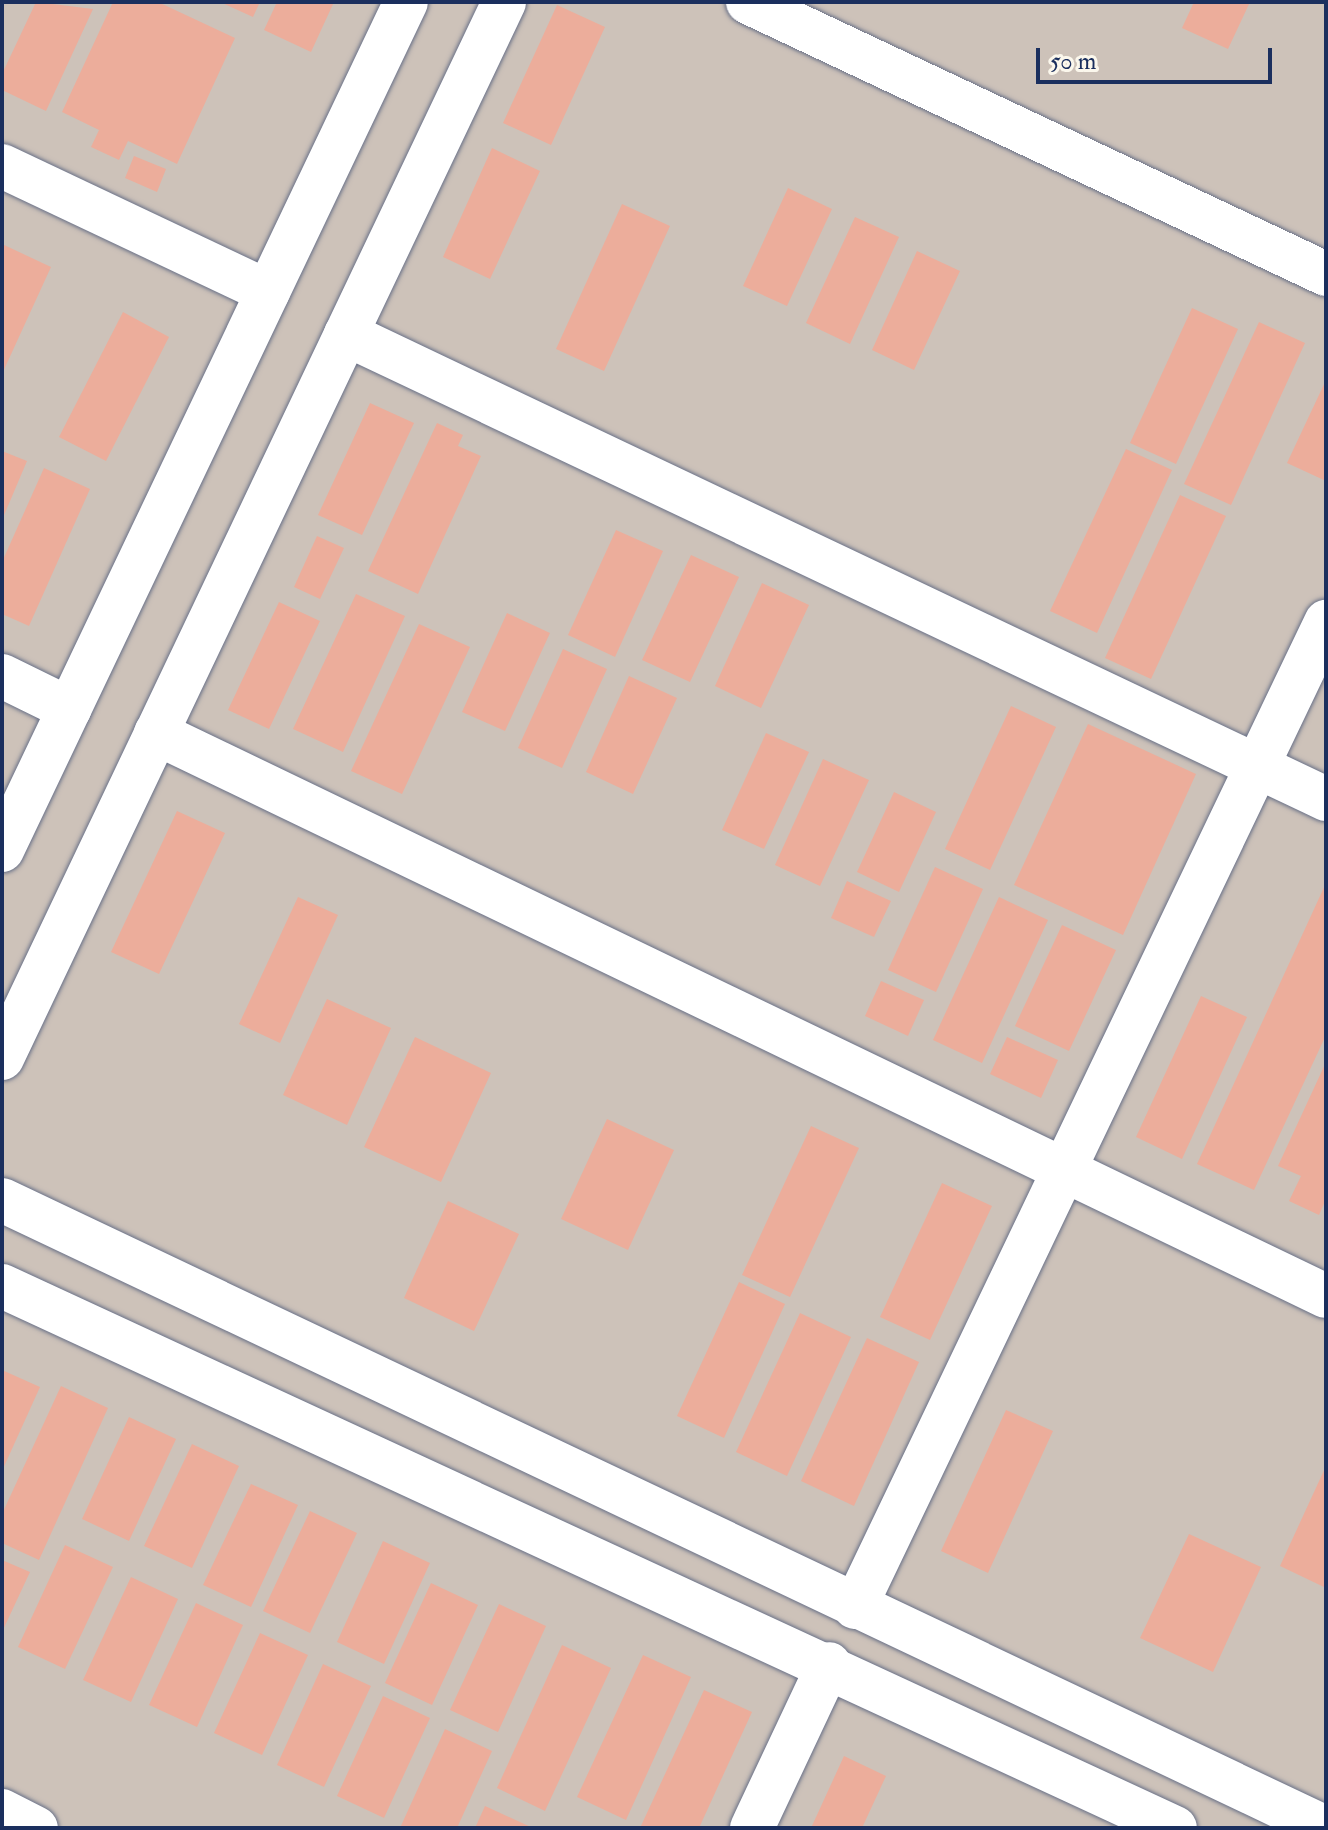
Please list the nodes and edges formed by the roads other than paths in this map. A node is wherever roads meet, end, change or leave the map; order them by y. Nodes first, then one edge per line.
1 (406, 2) edge
2 (504, 2) edge
3 (748, 2) edge
4 (2, 166) edge
5 (1326, 274) edge
6 (268, 292) junction
7 (346, 334) junction
8 (1326, 622) edge
9 (2, 676) edge
10 (69, 709) junction
11 (156, 733) junction
12 (1256, 766) junction
13 (1326, 799) edge
14 (2, 850) edge
15 (2, 1058) edge
16 (1065, 1169) junction
17 (2, 1200) edge
18 (2, 1286) edge
19 (1326, 1296) edge
20 (855, 1607) junction
21 (829, 1664) junction
22 (2, 1811) edge
23 (36, 1828) edge
24 (752, 1828) edge
25 (1175, 1828) edge
26 (1326, 1828) edge

1 - 6 street
2 - 7 street
3 - 5 street
4 - 6 street
6 - 10 street
7 - 11 street
7 - 12 street
8 - 12 street
9 - 10 street
10 - 14 street
11 - 15 street
11 - 16 street
12 - 13 street
12 - 16 street
16 - 19 street
16 - 20 street
17 - 20 street
18 - 21 street
20 - 26 street
21 - 24 street
21 - 25 street
22 - 23 street

